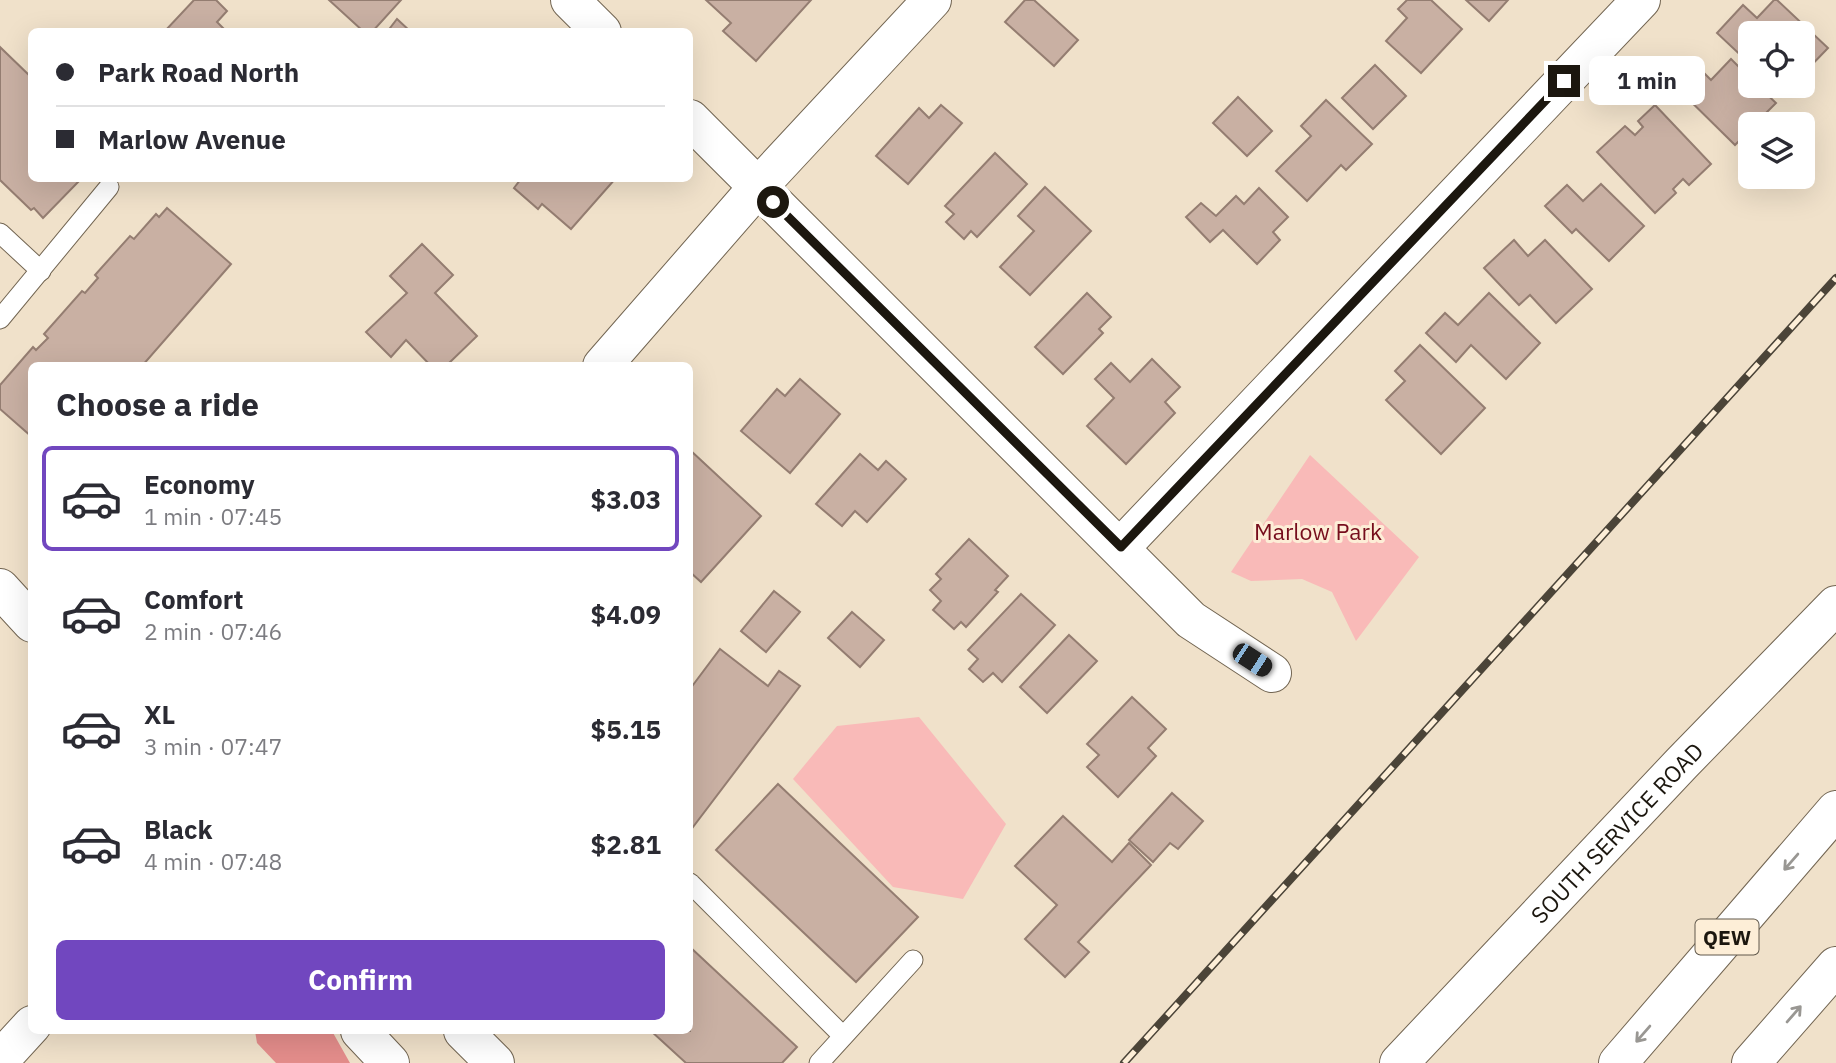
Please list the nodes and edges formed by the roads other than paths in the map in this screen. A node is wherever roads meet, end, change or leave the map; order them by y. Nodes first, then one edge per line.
1 (570, 0) edge
2 (932, 0) edge
3 (1641, 0) edge
4 (598, 28) edge
5 (693, 122) edge
6 (109, 187) dead end
7 (758, 187) junction
8 (0, 233) edge
9 (41, 271) junction
10 (0, 319) edge
11 (605, 362) edge
12 (1121, 547) junction
13 (0, 588) edge
14 (1836, 605) edge
15 (28, 619) edge
16 (1272, 673) dead end
17 (1836, 810) edge
18 (693, 886) edge
19 (914, 960) dead end
20 (1836, 966) edge
21 (28, 1029) edge
22 (363, 1034) edge
23 (466, 1034) edge
24 (844, 1036) junction
25 (0, 1060) edge
26 (390, 1063) edge
27 (495, 1063) edge
28 (818, 1063) edge
29 (1399, 1063) edge
30 (1618, 1063) edge
31 (1751, 1063) edge

1 - 4 main road
2 - 7 main road
3 - 12 main road
5 - 7 main road
6 - 9 lane
7 - 11 main road
7 - 12 main road
8 - 9 lane
9 - 10 lane
12 - 16 main road
13 - 15 main road
14 - 29 main road, SOUTH SERVICE ROAD
17 -> 30 main road, QEW
18 - 24 lane
19 - 24 lane
31 -> 20 main road
21 - 25 main road
22 - 26 main road
23 - 27 main road
24 - 28 lane

